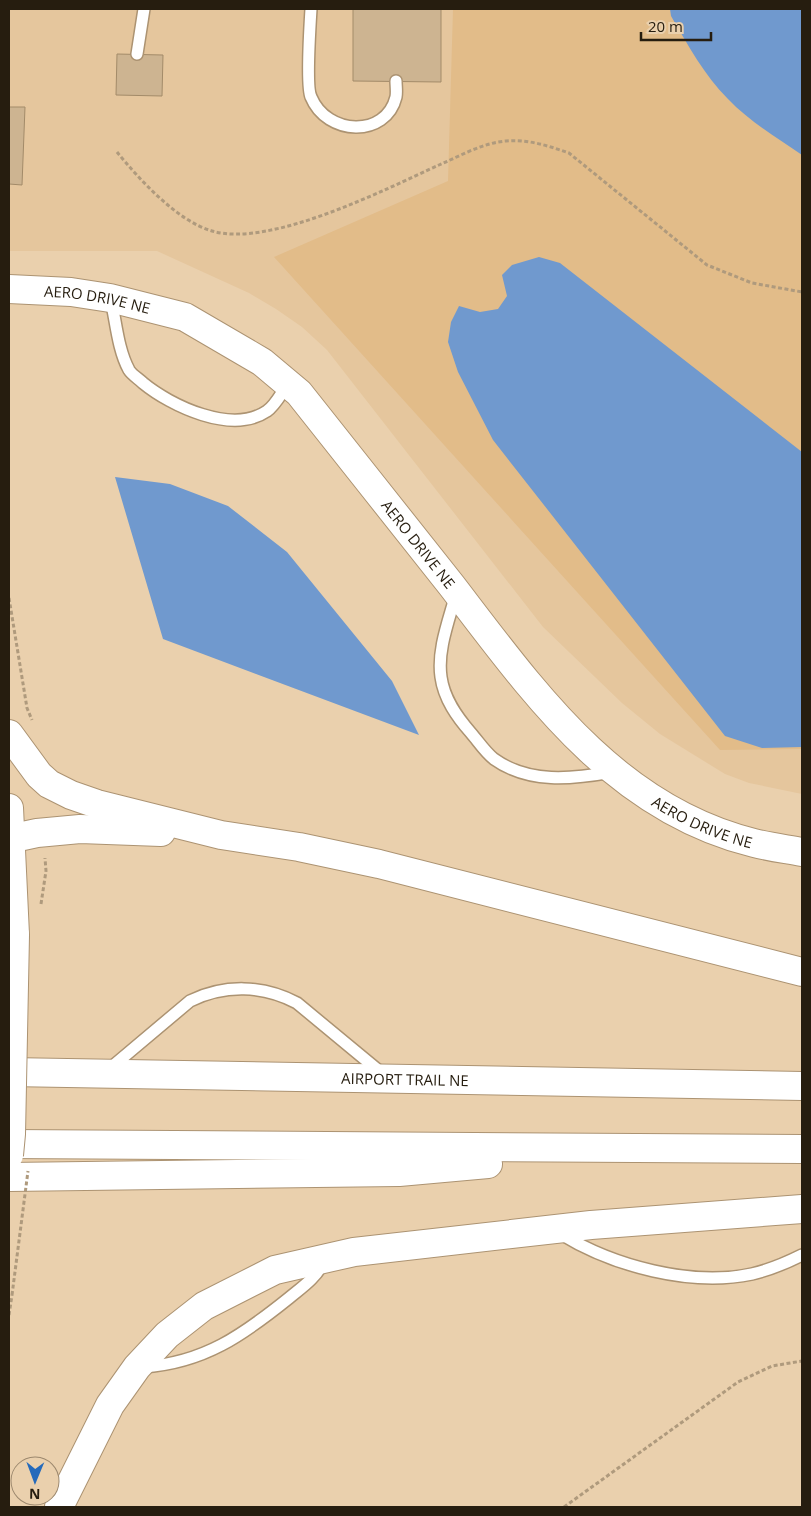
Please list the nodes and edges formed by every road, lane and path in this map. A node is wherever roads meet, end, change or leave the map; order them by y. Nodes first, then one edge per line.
1 (144, 9) edge
2 (311, 9) edge
3 (138, 54) dead end
4 (396, 82) dead end
5 (117, 152) dead end
6 (9, 289) edge
7 (36, 290) junction
8 (802, 292) edge
9 (110, 298) junction
10 (9, 303) edge
11 (288, 384) junction
12 (456, 593) junction
13 (9, 598) edge
14 (33, 722) dead end
15 (9, 734) edge
16 (614, 771) junction
17 (9, 808) edge
18 (221, 835) junction
19 (10, 838) edge
20 (39, 852) dead end
21 (802, 852) edge
22 (39, 912) dead end
23 (802, 972) edge
24 (9, 1072) edge
25 (103, 1074) junction
26 (390, 1079) junction
27 (802, 1086) edge
28 (9, 1144) edge
29 (802, 1149) edge
30 (639, 1150) junction
31 (9, 1155) edge
32 (9, 1177) edge
33 (802, 1210) edge
34 (553, 1229) junction
35 (802, 1255) edge
36 (326, 1258) junction
37 (12, 1295) dead end
38 (9, 1315) edge
39 (802, 1361) edge
40 (137, 1367) junction
41 (59, 1507) edge
42 (564, 1507) edge

1 - 3 lane
2 - 4 lane
5 - 8 path
6 - 7 main road, AERO DRIVE NE
7 - 9 main road, AERO DRIVE NE
7 - 10 main road
9 - 11 main road, AERO DRIVE NE
9 - 11 lane
11 - 12 main road, AERO DRIVE NE
12 - 16 main road, AERO DRIVE NE
12 - 16 lane
13 - 14 path
15 - 18 main road
16 - 21 main road, AERO DRIVE NE
17 - 19 main road
18 - 19 main road
18 - 23 main road
19 - 31 main road, bridge
20 - 22 path
24 - 25 main road, AIRPORT TRAIL NE
25 - 26 main road, AIRPORT TRAIL NE
25 - 26 lane
26 - 27 main road, AIRPORT TRAIL NE
28 - 30 main road
29 - 30 main road
30 - 32 main road
33 - 34 main road
34 - 35 lane
34 - 36 main road
36 - 40 main road
36 - 40 lane
37 - 38 path
39 - 42 path
40 - 41 main road

